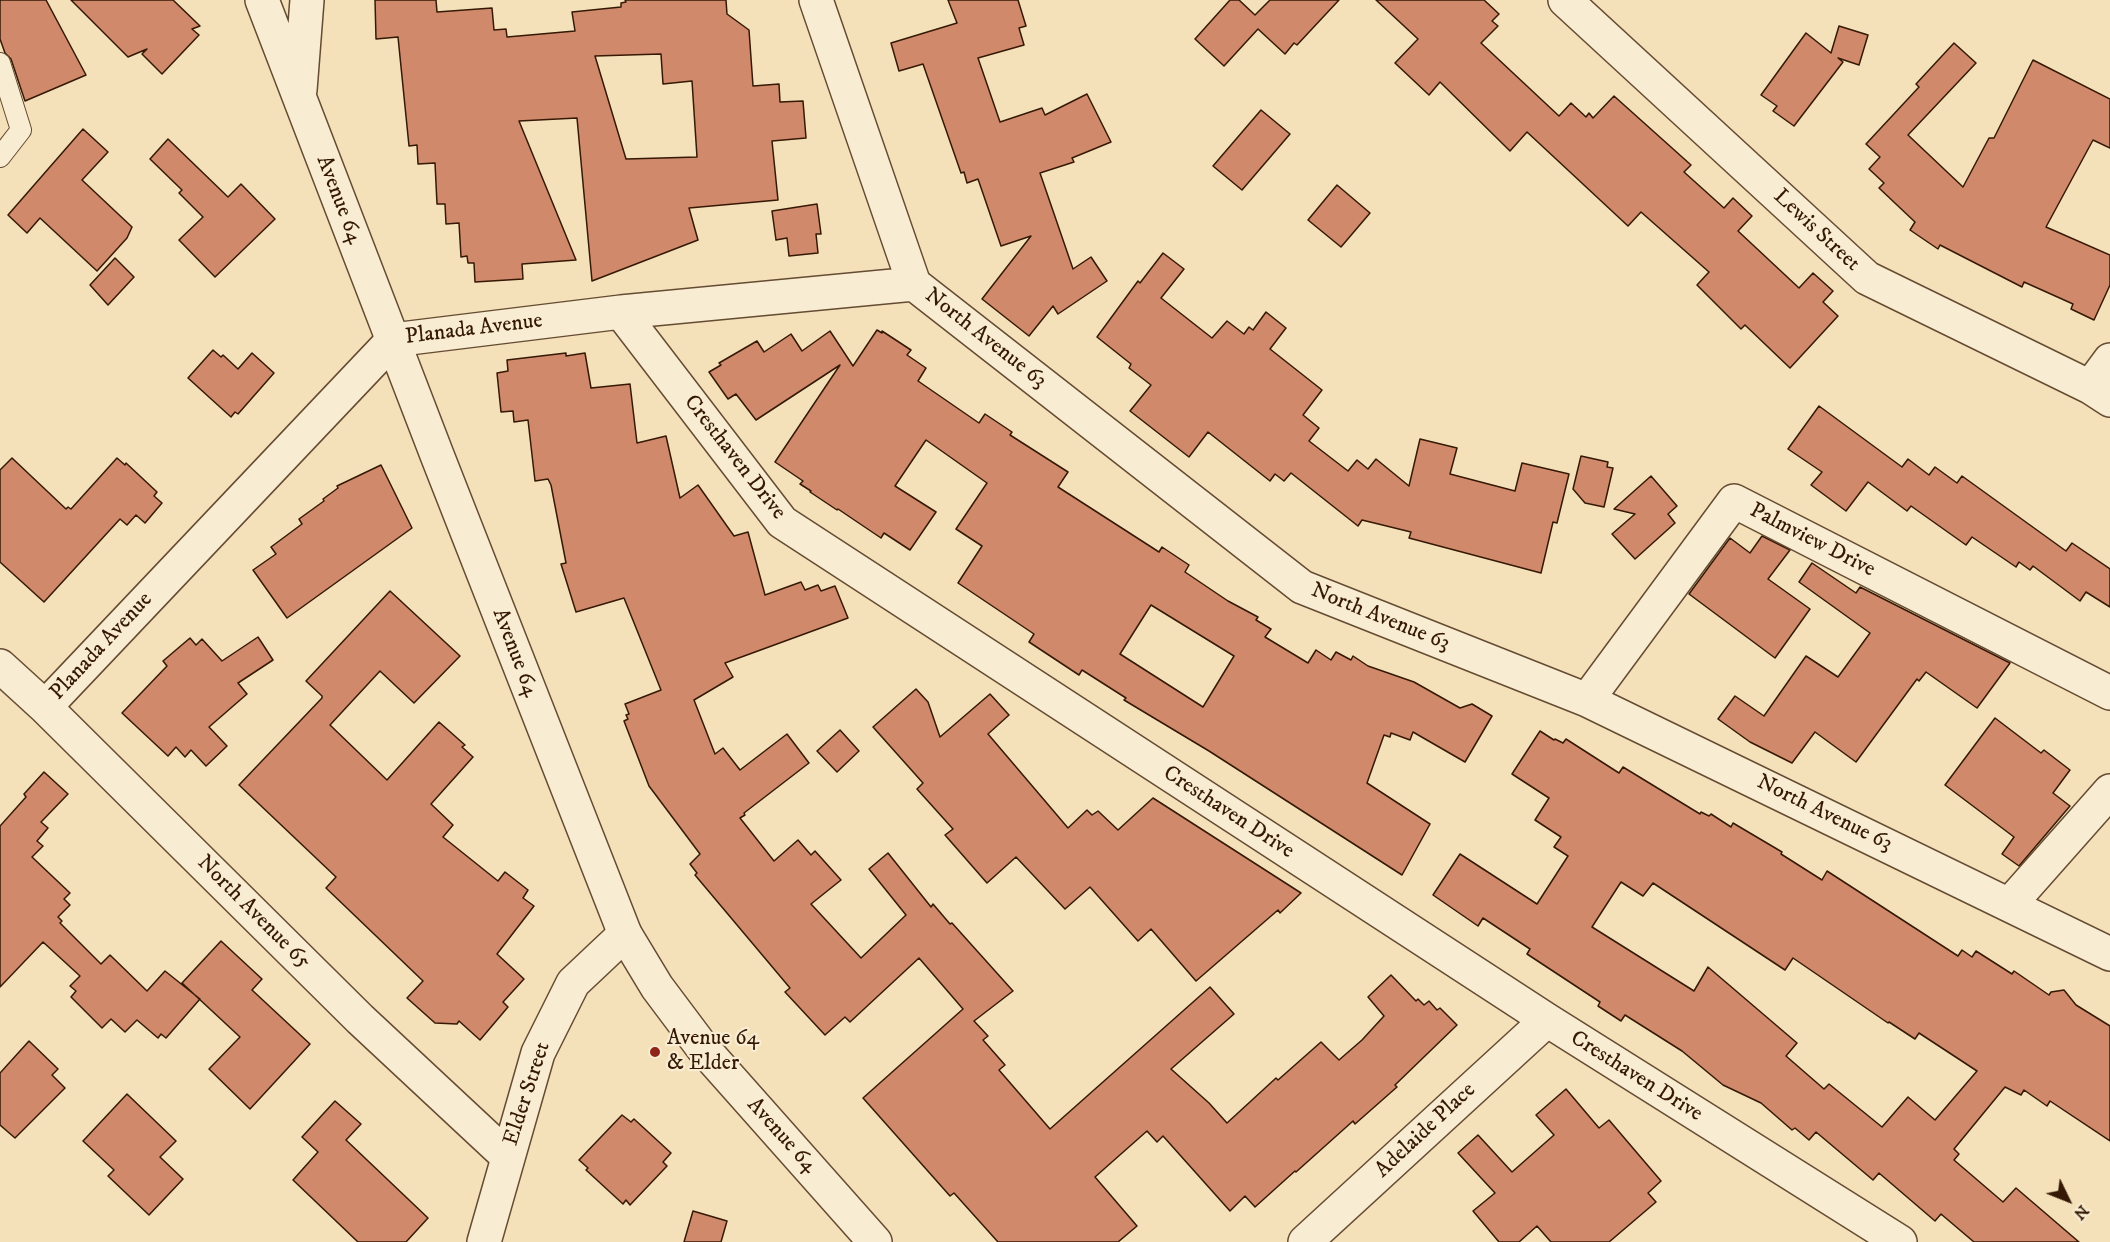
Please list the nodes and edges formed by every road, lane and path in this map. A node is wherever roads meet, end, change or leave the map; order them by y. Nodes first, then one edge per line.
1 (262, 0) edge
2 (308, 0) edge
3 (816, 0) edge
4 (1565, 0) edge
5 (0, 63) edge
6 (299, 101) junction
7 (0, 157) edge
8 (914, 284) junction
9 (621, 312) junction
10 (393, 340) junction
11 (2110, 360) edge
12 (2100, 394) edge
13 (0, 666) edge
14 (2110, 693) edge
15 (1587, 700) junction
16 (45, 707) junction
17 (2110, 791) edge
18 (2010, 904) junction
19 (625, 934) junction
20 (2110, 954) edge
21 (1547, 1020) junction
22 (508, 1157) junction
23 (484, 1242) edge
24 (875, 1242) edge
25 (1305, 1242) edge
26 (1900, 1242) edge

1 - 6 street, Avenue 64
2 - 6 street
3 - 8 street, North Avenue 63
4 - 12 street, Lewis Street
5 - 7 lane
6 - 10 street, Avenue 64
8 - 9 street, Planada Avenue
8 - 15 street, North Avenue 63
9 - 10 street, Planada Avenue
9 - 21 street, Cresthaven Drive
10 - 16 street, Planada Avenue
10 - 19 street, Avenue 64
11 - 12 street
13 - 16 street, North Avenue 65
14 - 15 street, Palmview Drive
15 - 18 street, North Avenue 63
16 - 22 street, North Avenue 65
17 - 18 street
18 - 20 street, North Avenue 63
19 - 22 street, Elder Street
19 - 24 street, Avenue 64
21 - 25 street, Adelaide Place
21 - 26 street, Cresthaven Drive
22 - 23 street, Elder Street

